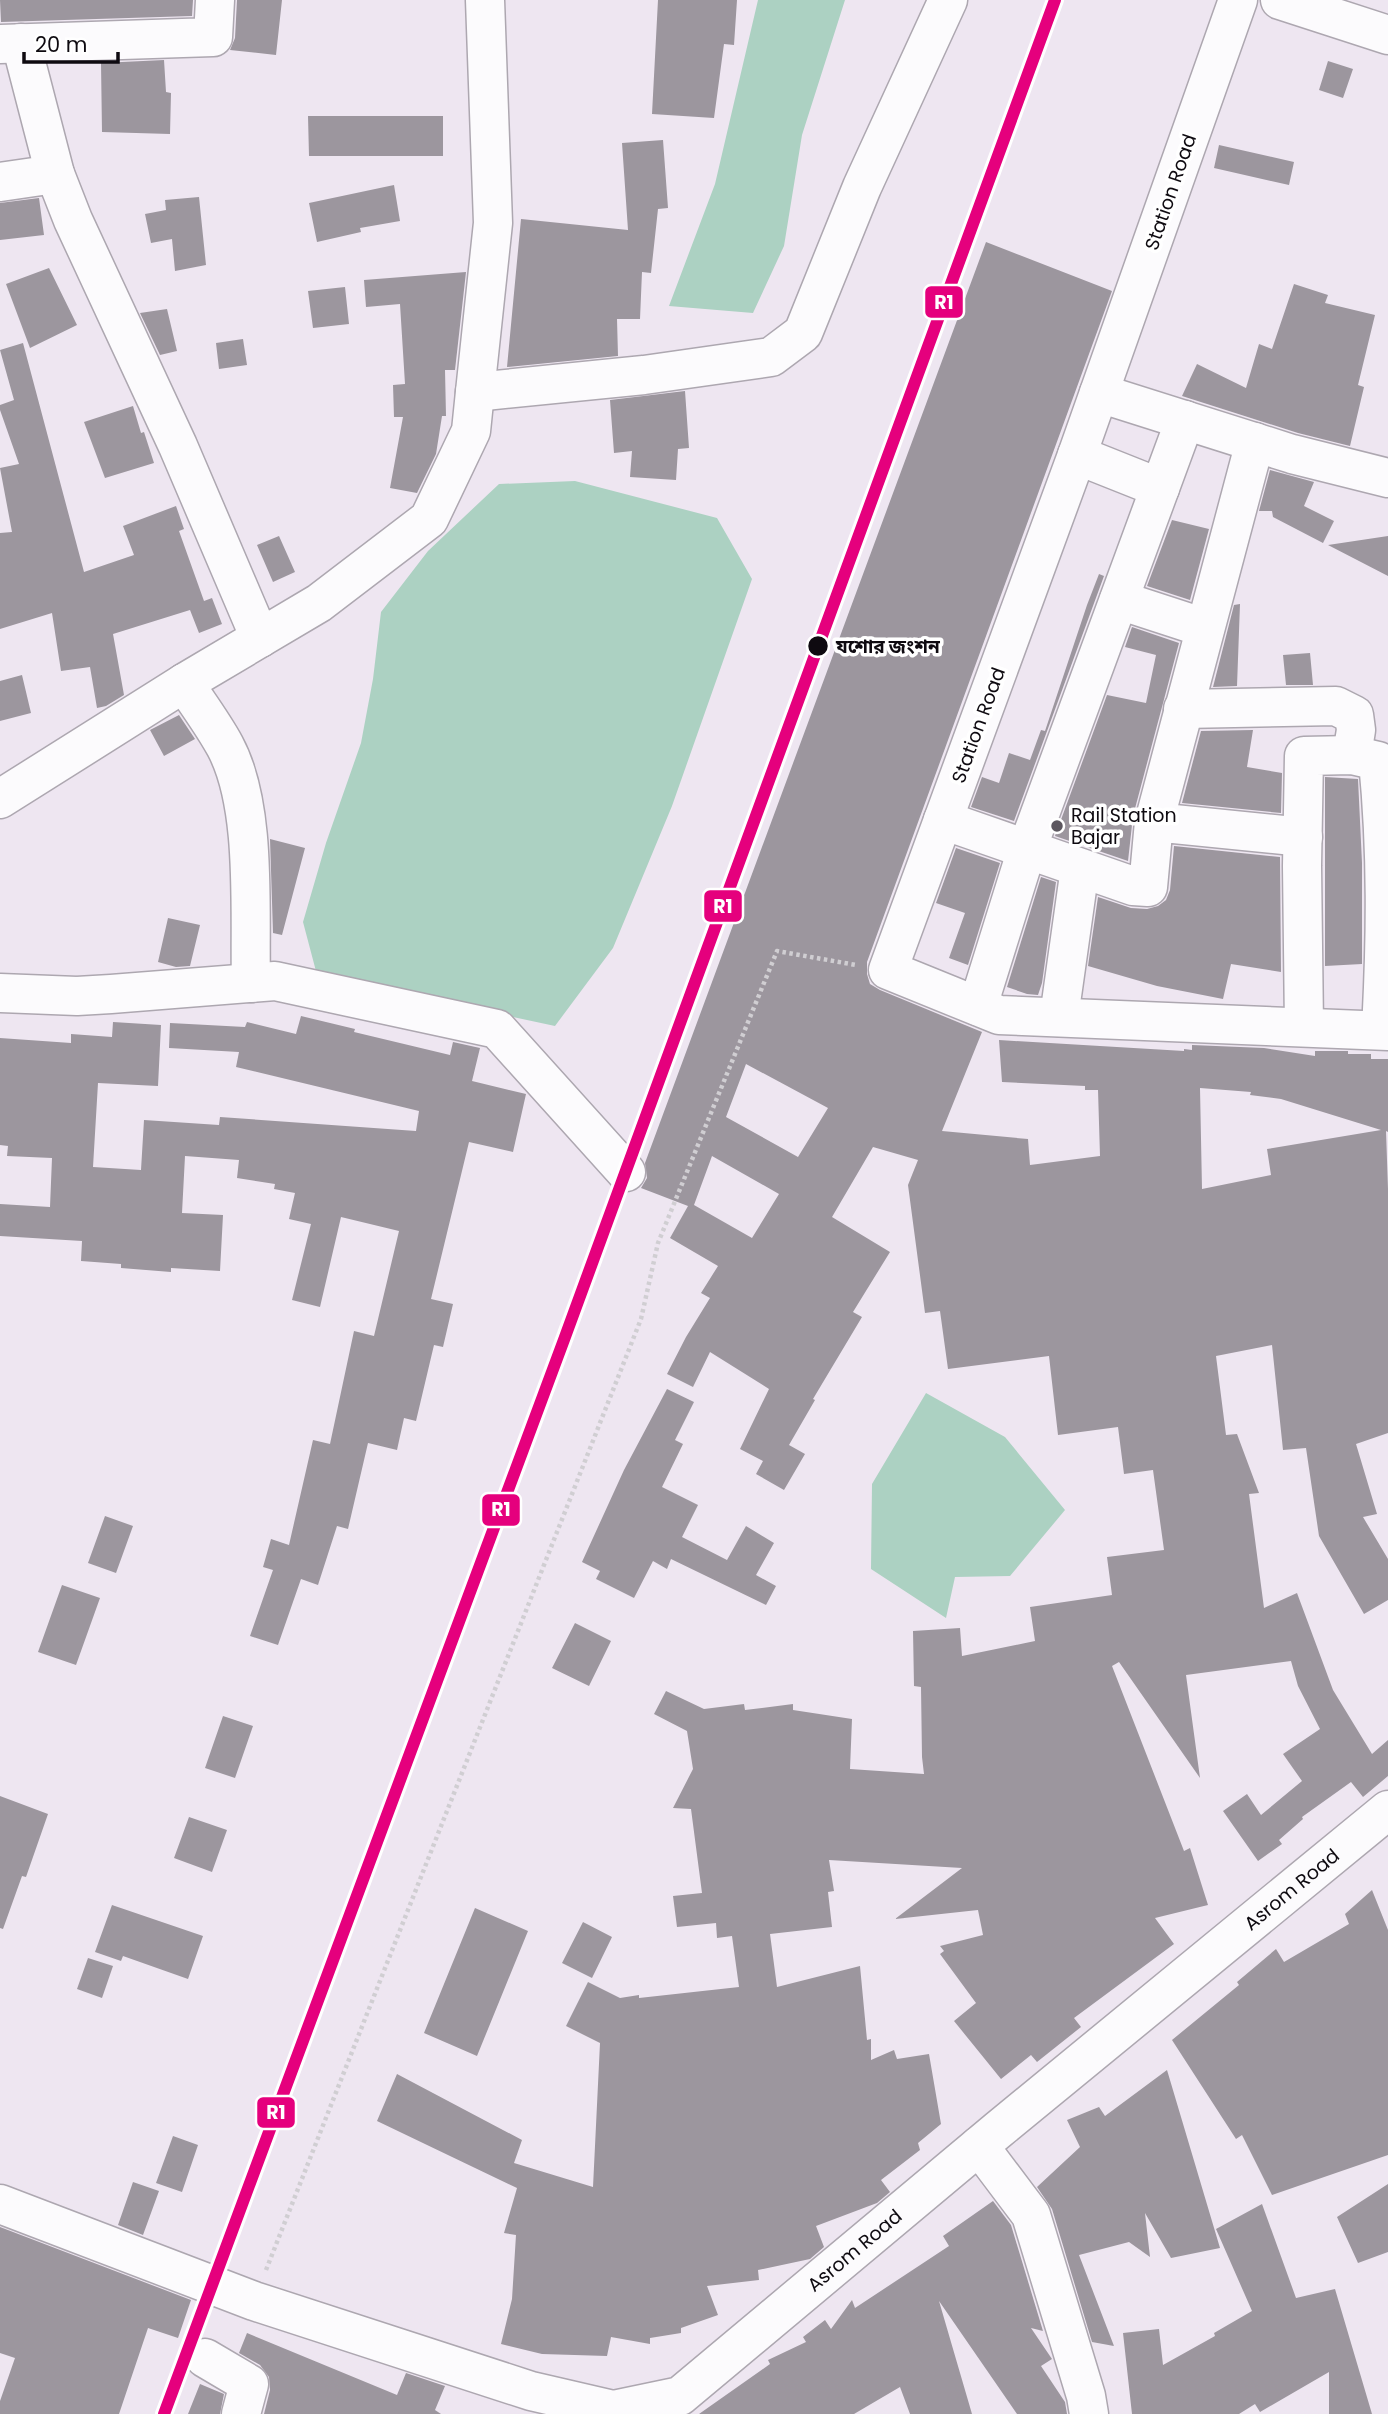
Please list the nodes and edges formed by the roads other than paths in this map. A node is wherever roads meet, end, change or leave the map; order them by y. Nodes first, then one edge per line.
1 (215, 0) edge
2 (485, 0) edge
3 (948, 0) edge
4 (1238, 0) edge
5 (1280, 0) edge
6 (1388, 35) edge
7 (10, 44) edge
8 (55, 174) junction
9 (0, 182) edge
10 (475, 392) junction
11 (1099, 393) junction
12 (1185, 420) junction
13 (1255, 442) junction
14 (1077, 455) junction
15 (1388, 478) edge
16 (1160, 488) junction
17 (1119, 600) junction
18 (1205, 628) junction
19 (260, 638) junction
20 (184, 683) junction
21 (1184, 709) junction
22 (1352, 755) junction
23 (0, 799) edge
24 (943, 820) junction
25 (1154, 822) junction
26 (1303, 837) junction
27 (1027, 849) junction
28 (1080, 867) junction
29 (251, 983) junction
30 (0, 993) edge
31 (978, 1006) junction
32 (1059, 1017) junction
33 (1304, 1027) junction
34 (1385, 1031) edge
35 (626, 1172) dead end
36 (1388, 1810) edge
37 (979, 2146) junction
38 (0, 2204) edge
39 (205, 2358) dead end
40 (613, 2412) edge
41 (241, 2414) edge
42 (1088, 2414) edge

1 - 7 street
2 - 10 street
3 - 10 street
4 - 11 street, Station Road
5 - 6 street
7 - 8 street
8 - 9 street
8 - 19 street
10 - 19 street
11 - 12 street
11 - 14 street, Station Road
12 - 13 street
12 - 16 street
13 - 15 street
13 - 18 street
14 - 16 street
14 - 24 street, Station Road
16 - 17 street
17 - 18 street
17 - 27 street
18 - 21 street
19 - 20 street
20 - 23 street
20 - 29 street
21 - 22 street
21 - 25 street
22 - 26 street
22 - 34 street
24 - 27 street
24 - 31 street, Station Road
25 - 26 street
25 - 28 street
26 - 33 street
27 - 28 street
27 - 31 street
28 - 32 street
29 - 30 street
29 - 35 street
31 - 32 street
32 - 33 street
33 - 34 street
36 - 37 street, Asrom Road
37 - 40 street, Asrom Road
37 - 42 street
38 - 40 street, Asrom Road
39 - 41 street

